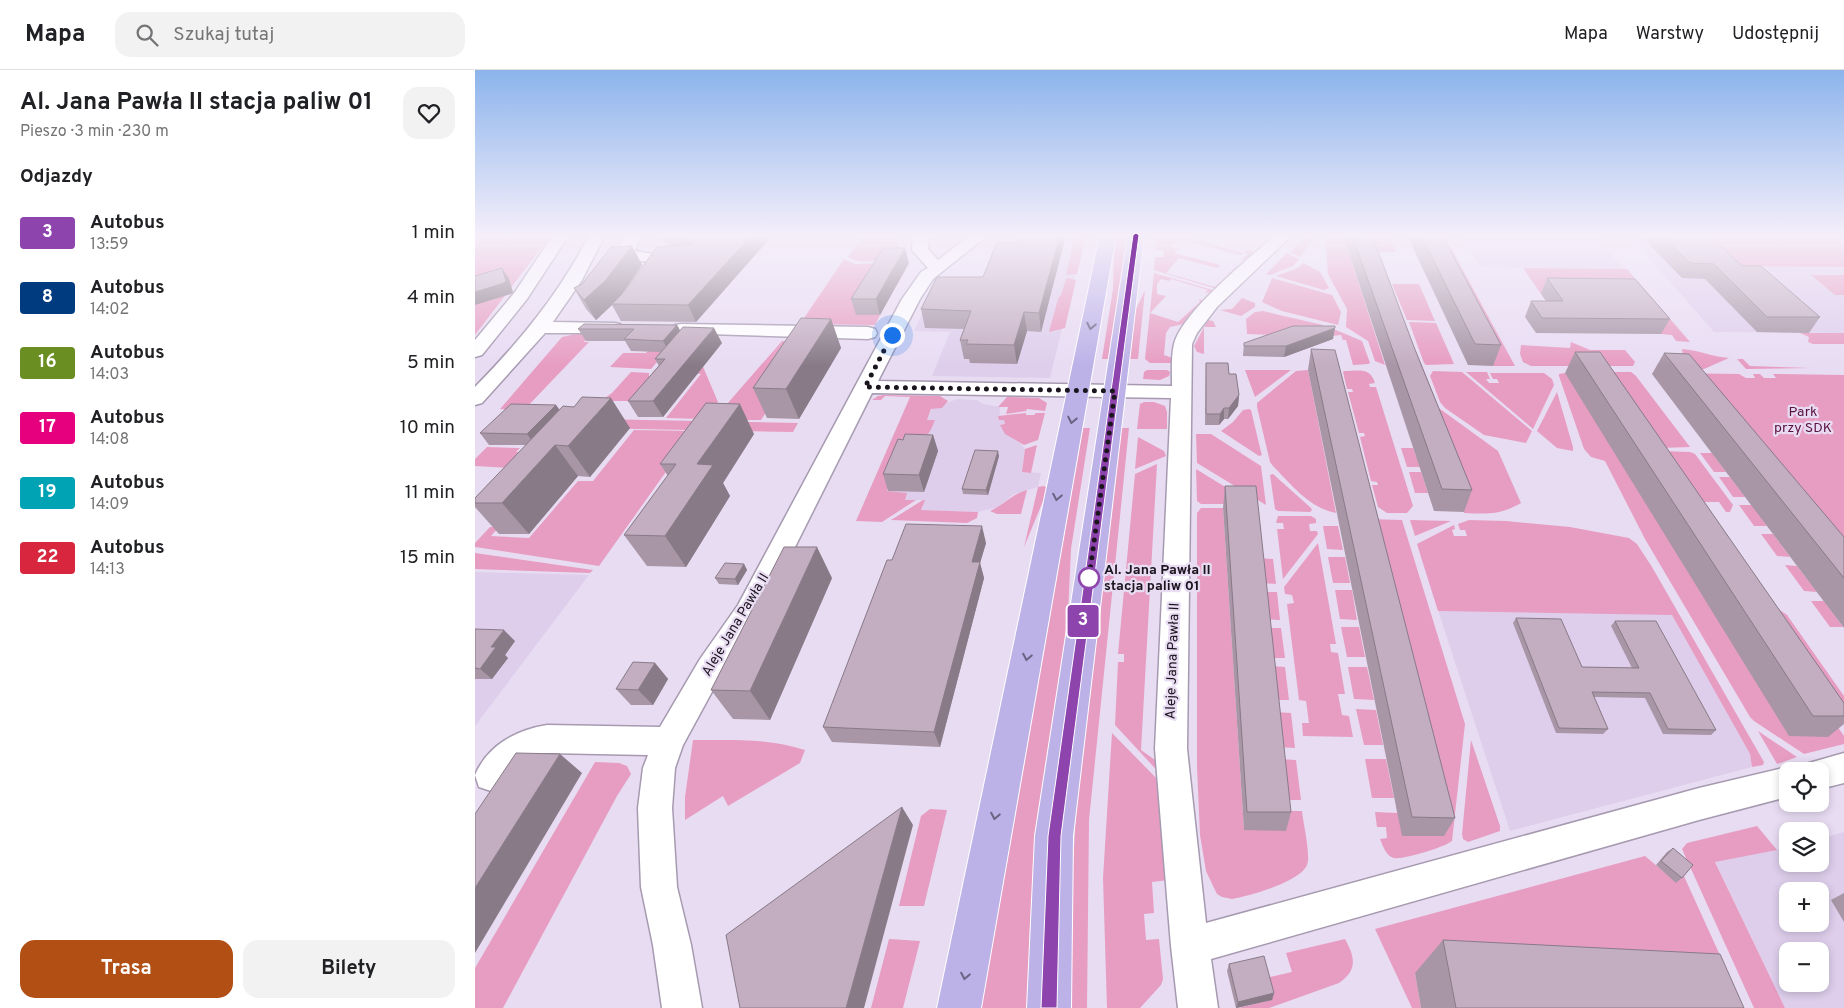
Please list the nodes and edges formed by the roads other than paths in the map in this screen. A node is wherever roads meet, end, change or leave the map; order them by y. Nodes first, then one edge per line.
1 (534, 279) edge
2 (573, 279) edge
3 (644, 279) edge
4 (925, 279) edge
5 (1100, 279) edge
6 (1130, 279) edge
7 (1238, 279) edge
8 (636, 291) edge
9 (619, 311) edge
10 (539, 327) junction
11 (601, 328) junction
12 (630, 328) edge
13 (663, 329) edge
14 (868, 333) dead end
15 (475, 351) edge
16 (865, 387) junction
17 (1078, 390) junction
18 (1115, 391) junction
19 (1182, 392) junction
20 (475, 400) edge
21 (669, 741) junction
22 (1844, 768) edge
23 (1829, 772) edge
24 (491, 776) dead end
25 (1779, 784) edge
26 (1190, 946) junction
27 (682, 1008) edge
28 (959, 1008) edge
29 (1049, 1008) edge
30 (1198, 1008) edge

1 - 15 street
2 - 10 street
3 - 8 street
4 - 16 street, Aleje Jana Pawła II
5 -> 17 main road
6 - 18 main road
7 - 19 street, Aleje Jana Pawła II
9 - 11 street
10 - 11 street
10 - 20 street
11 - 12 street
13 - 14 street
16 - 17 street
16 - 21 street, Aleje Jana Pawła II
17 - 18 street
17 -> 28 main road
18 - 19 street
18 - 29 main road
19 - 26 street, Aleje Jana Pawła II
21 - 24 street
21 - 27 street, Aleje Jana Pawła II
22 - 23 street
25 - 26 street
26 - 30 street, Aleje Jana Pawła II

